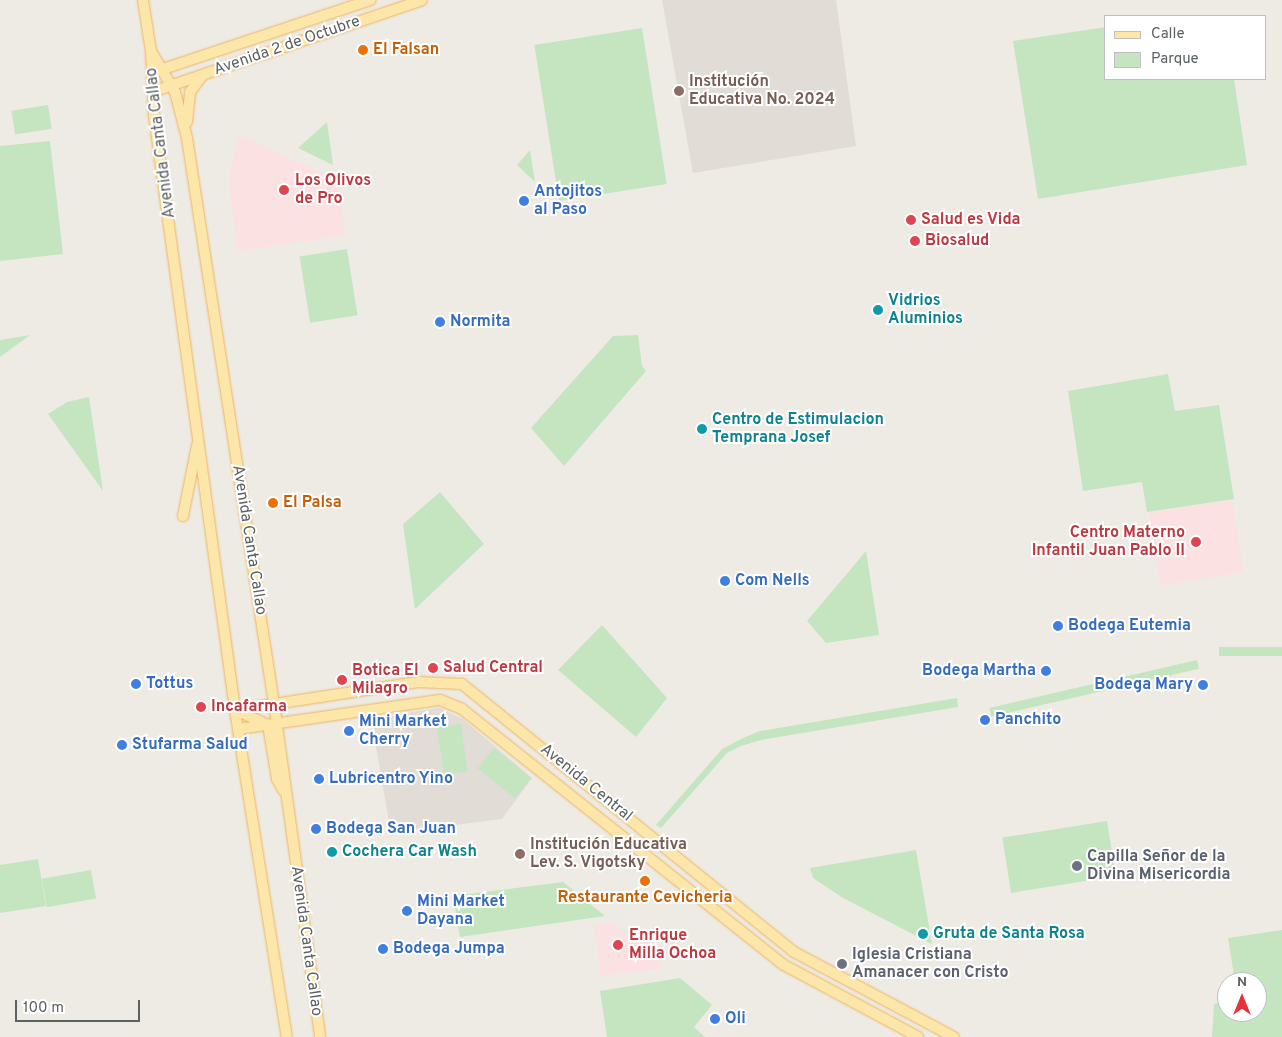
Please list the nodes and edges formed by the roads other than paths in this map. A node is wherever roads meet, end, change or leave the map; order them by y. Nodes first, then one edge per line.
1 (143, 0) edge
2 (370, 0) edge
3 (422, 0) edge
4 (151, 51) junction
5 (163, 69) junction
6 (151, 73) junction
7 (203, 74) junction
8 (172, 86) junction
9 (152, 92) junction
10 (187, 138) junction
11 (199, 429) junction
12 (183, 516) dead end
13 (274, 704) junction
14 (235, 710) junction
15 (272, 724) junction
16 (238, 729) junction
17 (287, 1037) edge
18 (320, 1037) edge
19 (918, 1037) edge
20 (954, 1037) edge

1 - 4 main road, Avenida Canta Callao
2 - 5 main road, Avenida 2 de Octubre
3 - 7 main road, Avenida 2 de Octubre
4 - 5 main road, Avenida Canta Callao
4 - 6 main road, Avenida Canta Callao
5 - 6 main road, Avenida 2 de Octubre
5 - 8 main road, Avenida Canta Callao
6 - 9 main road, Avenida Canta Callao
7 - 8 main road, Avenida 2 de Octubre
7 - 10 main road
8 - 9 main road, Avenida 2 de Octubre
8 - 10 main road, Avenida Canta Callao
9 - 11 main road, Avenida Canta Callao
10 - 13 main road, Avenida Canta Callao
11 - 12 main road
11 - 14 main road, Avenida Canta Callao
13 - 14 main road, Avenida Central
13 - 15 main road, Avenida Canta Callao
13 - 20 main road, Avenida Central
14 - 15 main road
14 - 16 main road, Avenida Canta Callao
15 - 16 main road, Avenida Central
15 - 18 main road, Avenida Canta Callao
15 - 19 main road, Avenida Central
16 - 17 main road, Avenida Canta Callao

